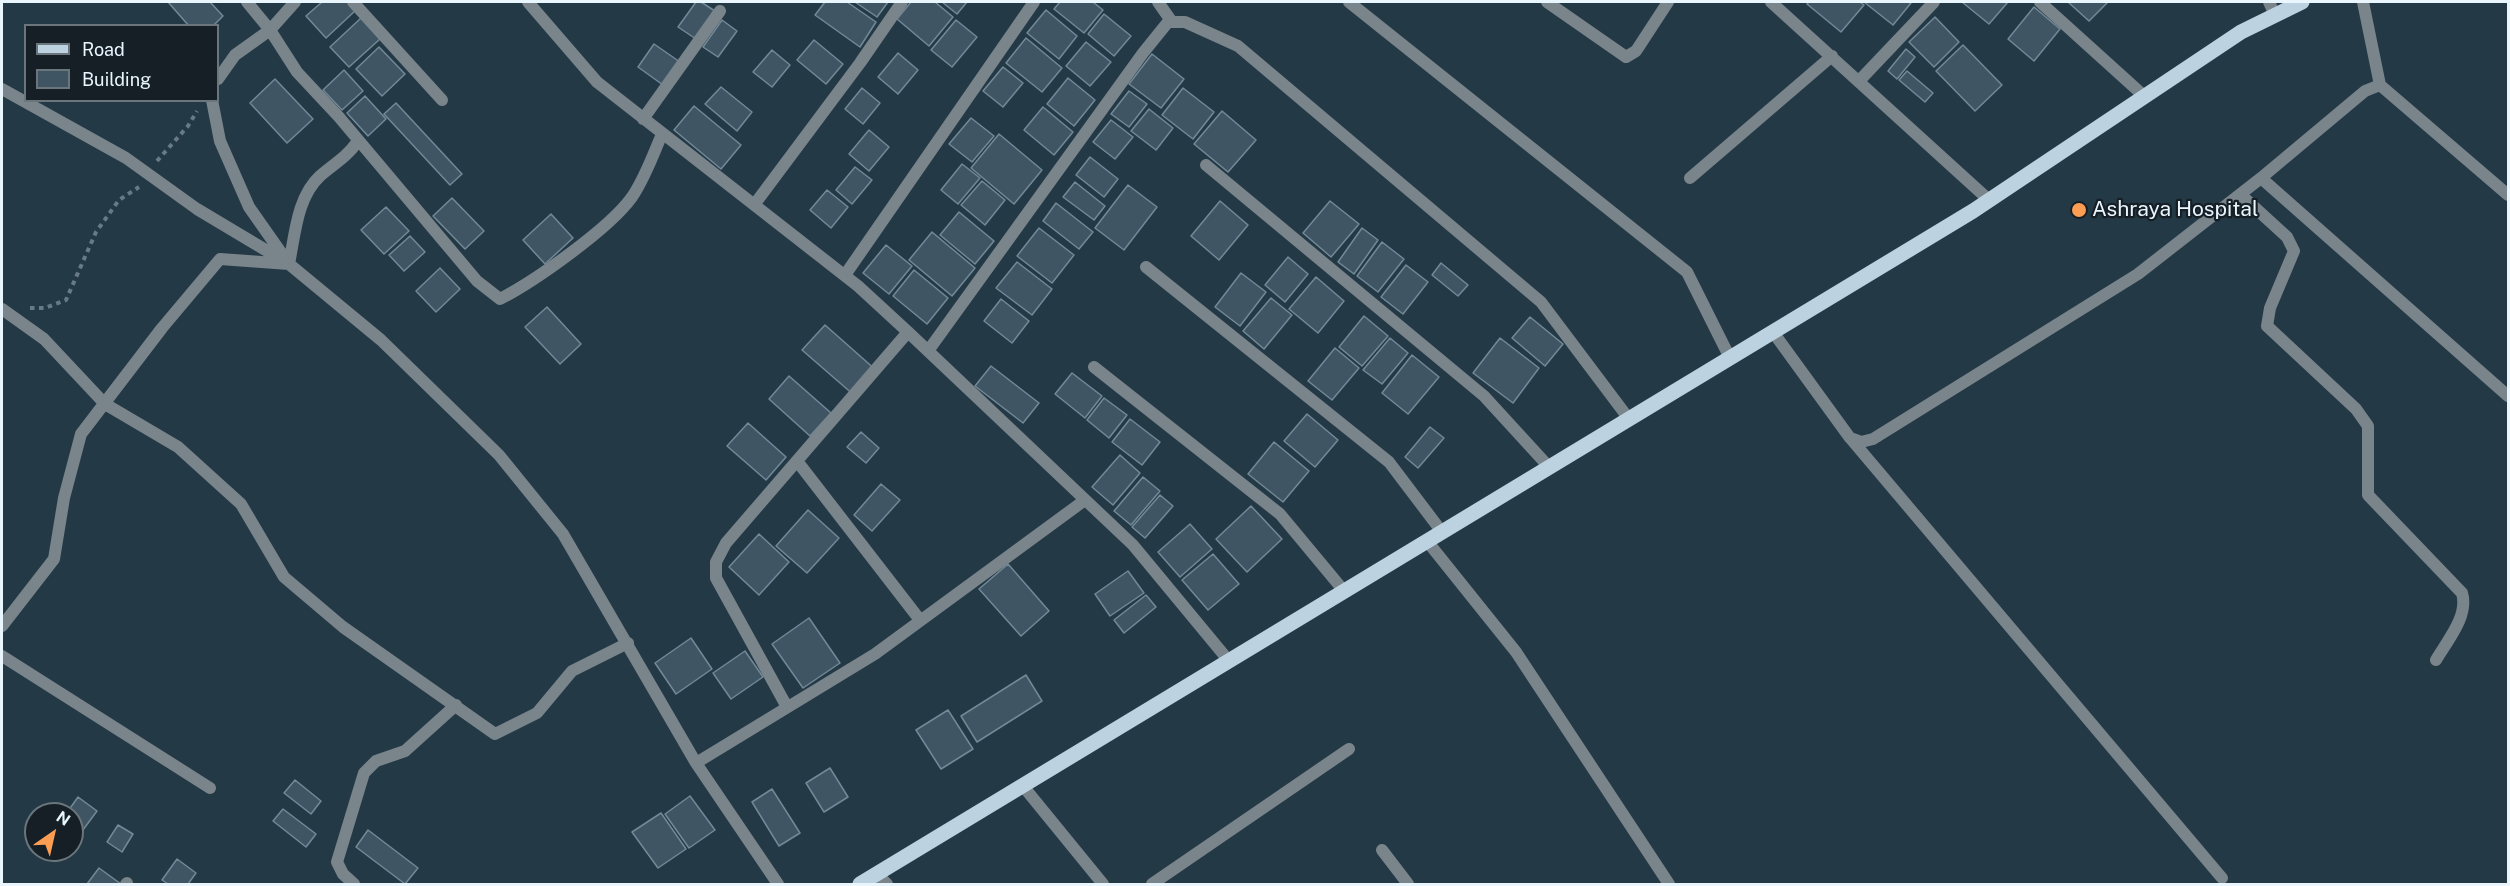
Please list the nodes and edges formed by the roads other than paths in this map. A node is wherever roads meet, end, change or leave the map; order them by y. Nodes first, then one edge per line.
1 (247, 2) edge
2 (295, 2) edge
3 (353, 2) edge
4 (528, 2) edge
5 (902, 2) edge
6 (1034, 2) edge
7 (1158, 2) edge
8 (1349, 2) edge
9 (1547, 2) edge
10 (1668, 2) edge
11 (1934, 2) edge
12 (2040, 2) edge
13 (2302, 2) edge
14 (2363, 2) edge
15 (1779, 4) edge
16 (2272, 8) edge
17 (720, 11) dead end
18 (1172, 22) junction
19 (270, 30) junction
20 (1832, 56) junction
21 (219, 78) edge
22 (1859, 81) junction
23 (2380, 84) junction
24 (2, 89) edge
25 (2144, 96) junction
26 (24, 100) edge
27 (442, 100) dead end
28 (27, 102) edge
29 (212, 102) edge
30 (643, 118) junction
31 (662, 134) junction
32 (358, 141) junction
33 (1206, 165) dead end
34 (1690, 178) dead end
35 (2261, 178) junction
36 (2241, 195) junction
37 (2508, 195) edge
38 (1989, 200) junction
39 (754, 205) junction
40 (289, 264) junction
41 (1146, 267) dead end
42 (845, 275) junction
43 (2, 309) edge
44 (908, 332) junction
45 (1773, 332) junction
46 (928, 351) junction
47 (1730, 358) junction
48 (1094, 367) dead end
49 (2508, 396) edge
50 (105, 404) junction
51 (1629, 419) junction
52 (1850, 438) junction
53 (797, 461) junction
54 (1549, 467) junction
55 (1085, 500) junction
56 (1442, 532) junction
57 (1427, 541) junction
58 (1344, 591) junction
59 (920, 620) junction
60 (2, 626) edge
61 (628, 643) junction
62 (2, 656) edge
63 (2436, 660) dead end
64 (1229, 661) junction
65 (456, 705) junction
66 (787, 707) junction
67 (1349, 749) dead end
68 (696, 763) junction
69 (1023, 786) junction
70 (210, 788) dead end
71 (1382, 850) dead end
72 (2222, 878) dead end
73 (882, 879) edge
74 (354, 885) edge
75 (778, 885) edge
76 (860, 885) edge
77 (1103, 885) edge
78 (1152, 885) edge
79 (1408, 885) edge
80 (1669, 885) edge

1 - 19 street
2 - 19 street
3 - 27 street
4 - 30 street
5 - 39 street
6 - 42 street
7 - 18 street
8 - 47 street
9 - 10 street
11 - 22 street
12 - 25 street
13 - 16 main road
14 - 23 street
15 - 20 street
16 - 25 main road
17 - 30 street
18 - 46 street
18 - 51 street
19 - 21 street
19 - 32 street
20 - 22 street
20 - 34 street
22 - 38 street
23 - 35 street
23 - 37 street
24 - 26 street
25 - 38 main road
28 - 40 street
29 - 40 street
30 - 31 street
31 - 32 street
31 - 39 street
32 - 40 street
33 - 54 street
35 - 36 street
35 - 49 street
36 - 52 street
36 - 63 street
38 - 45 main road
39 - 42 street
40 - 50 street
40 - 61 street
41 - 56 street
42 - 44 street
43 - 50 street
44 - 46 street
44 - 53 street
45 - 47 main road
45 - 52 street
46 - 55 street
47 - 51 main road
48 - 58 street
50 - 60 street
50 - 65 street
51 - 54 main road
52 - 72 street
53 - 59 street
53 - 66 street
54 - 56 main road
55 - 59 street
55 - 64 street
56 - 57 main road
57 - 58 main road
57 - 80 street
58 - 64 main road
59 - 66 street
61 - 65 street
61 - 68 street
62 - 70 street
64 - 69 main road
65 - 74 street
66 - 68 street
67 - 78 street
68 - 75 street
69 - 73 main road
69 - 77 street
71 - 79 street
73 - 76 main road

